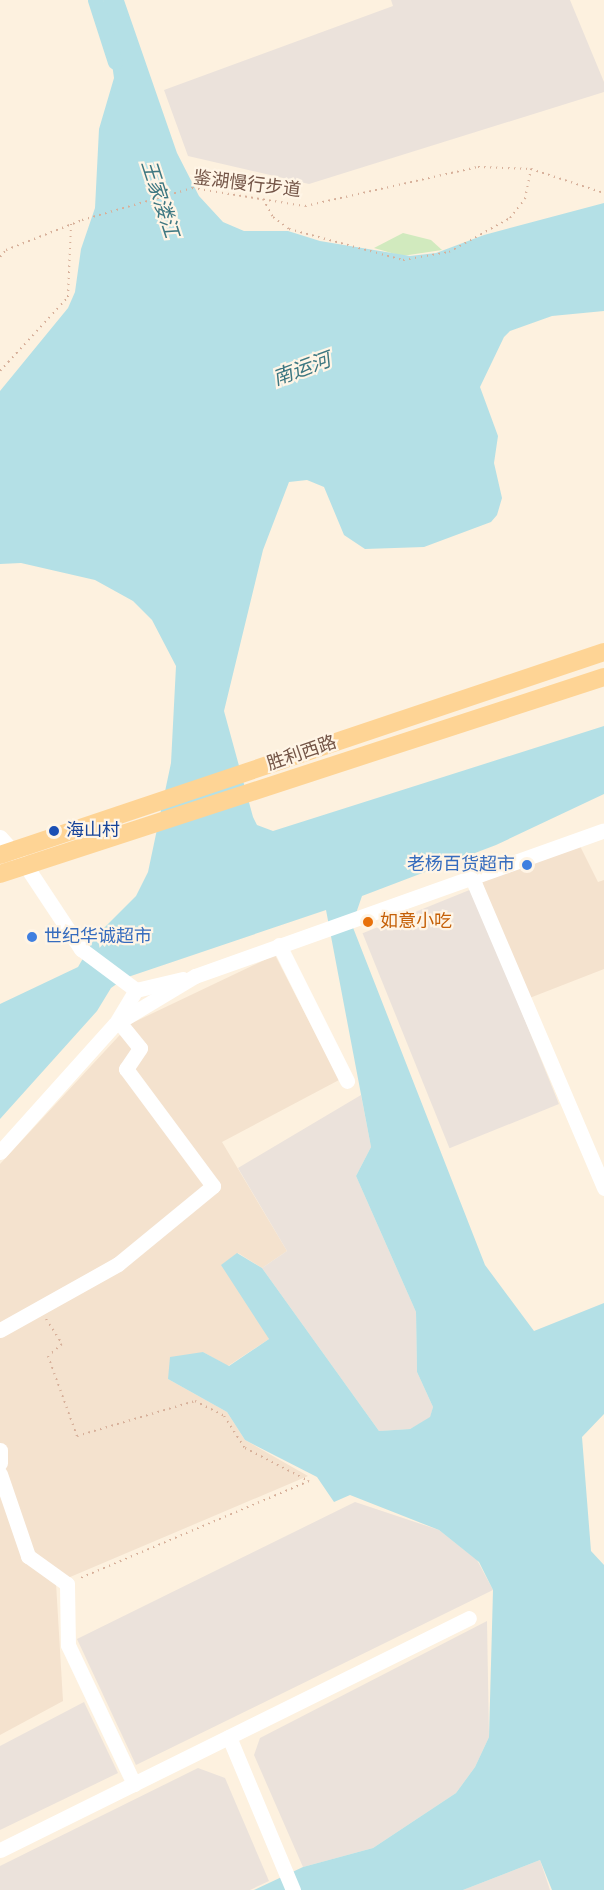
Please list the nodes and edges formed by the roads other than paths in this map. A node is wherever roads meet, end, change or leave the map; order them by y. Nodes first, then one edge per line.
1 (604, 652) edge
2 (604, 677) edge
3 (604, 830) edge
4 (0, 837) edge
5 (7, 853) edge
6 (26, 866) junction
7 (0, 874) edge
8 (472, 878) junction
9 (279, 945) junction
10 (195, 976) junction
11 (132, 987) junction
12 (117, 1023) junction
13 (347, 1081) dead end
14 (0, 1152) edge
15 (604, 1188) edge
16 (0, 1330) edge
17 (0, 1450) edge
18 (0, 1463) edge
19 (0, 1474) edge
20 (469, 1618) dead end
21 (230, 1737) junction
22 (134, 1784) junction
23 (0, 1850) edge
24 (293, 1890) edge

1 - 5 main road, 胜利西路
2 - 6 main road, 胜利西路
3 - 8 street
4 - 5 street
5 - 6 street
6 - 7 main road, 胜利西路
6 - 11 street
8 - 9 street
8 - 15 street
9 - 10 street
9 - 13 street
10 - 11 street
10 - 12 street
11 - 12 street
12 - 14 street
12 - 16 street
17 - 18 street
19 - 22 street
20 - 21 street
21 - 22 street
21 - 24 street
22 - 23 street

